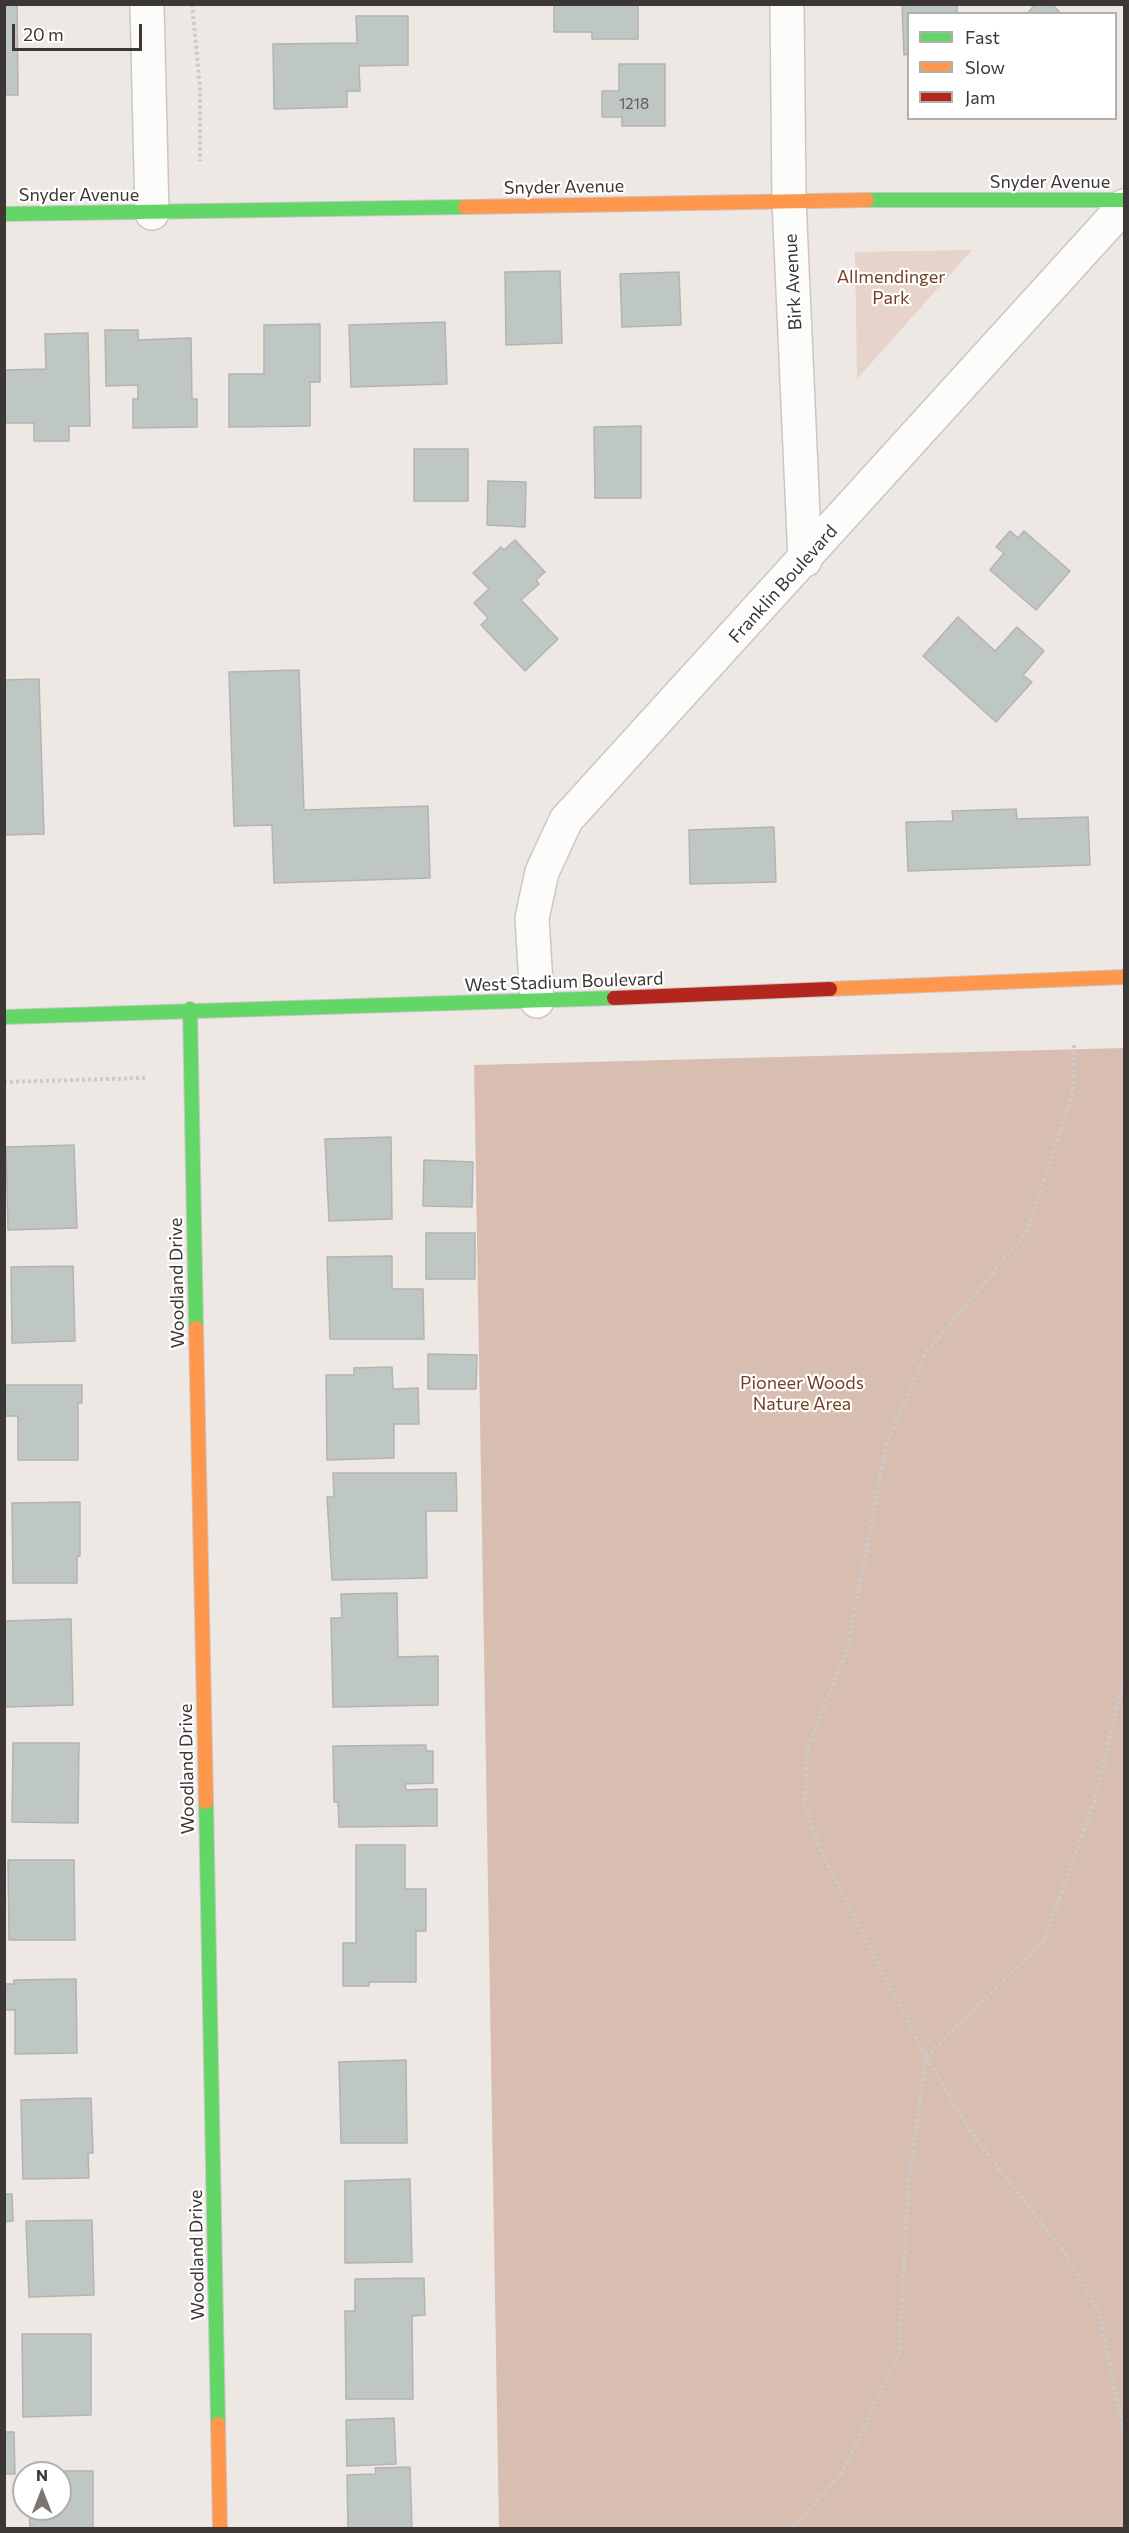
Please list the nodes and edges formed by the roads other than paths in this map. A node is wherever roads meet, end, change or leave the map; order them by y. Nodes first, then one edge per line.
1 (147, 4) edge
2 (787, 4) edge
3 (789, 200) junction
4 (1125, 200) edge
5 (1125, 206) edge
6 (152, 213) junction
7 (4, 214) edge
8 (805, 560) junction
9 (1125, 978) edge
10 (537, 1001) junction
11 (190, 1009) junction
12 (4, 1017) edge
13 (220, 2529) edge

1 - 6 street
2 - 3 street, Birk Avenue
3 - 4 street, Snyder Avenue
3 - 6 street, Snyder Avenue
3 - 8 street, Birk Avenue
5 - 8 street, Franklin Boulevard
6 - 7 street, Snyder Avenue
8 - 10 street, Franklin Boulevard
9 - 10 street, West Stadium Boulevard
10 - 11 street, West Stadium Boulevard
11 - 12 street, West Stadium Boulevard
11 - 13 street, Woodland Drive

